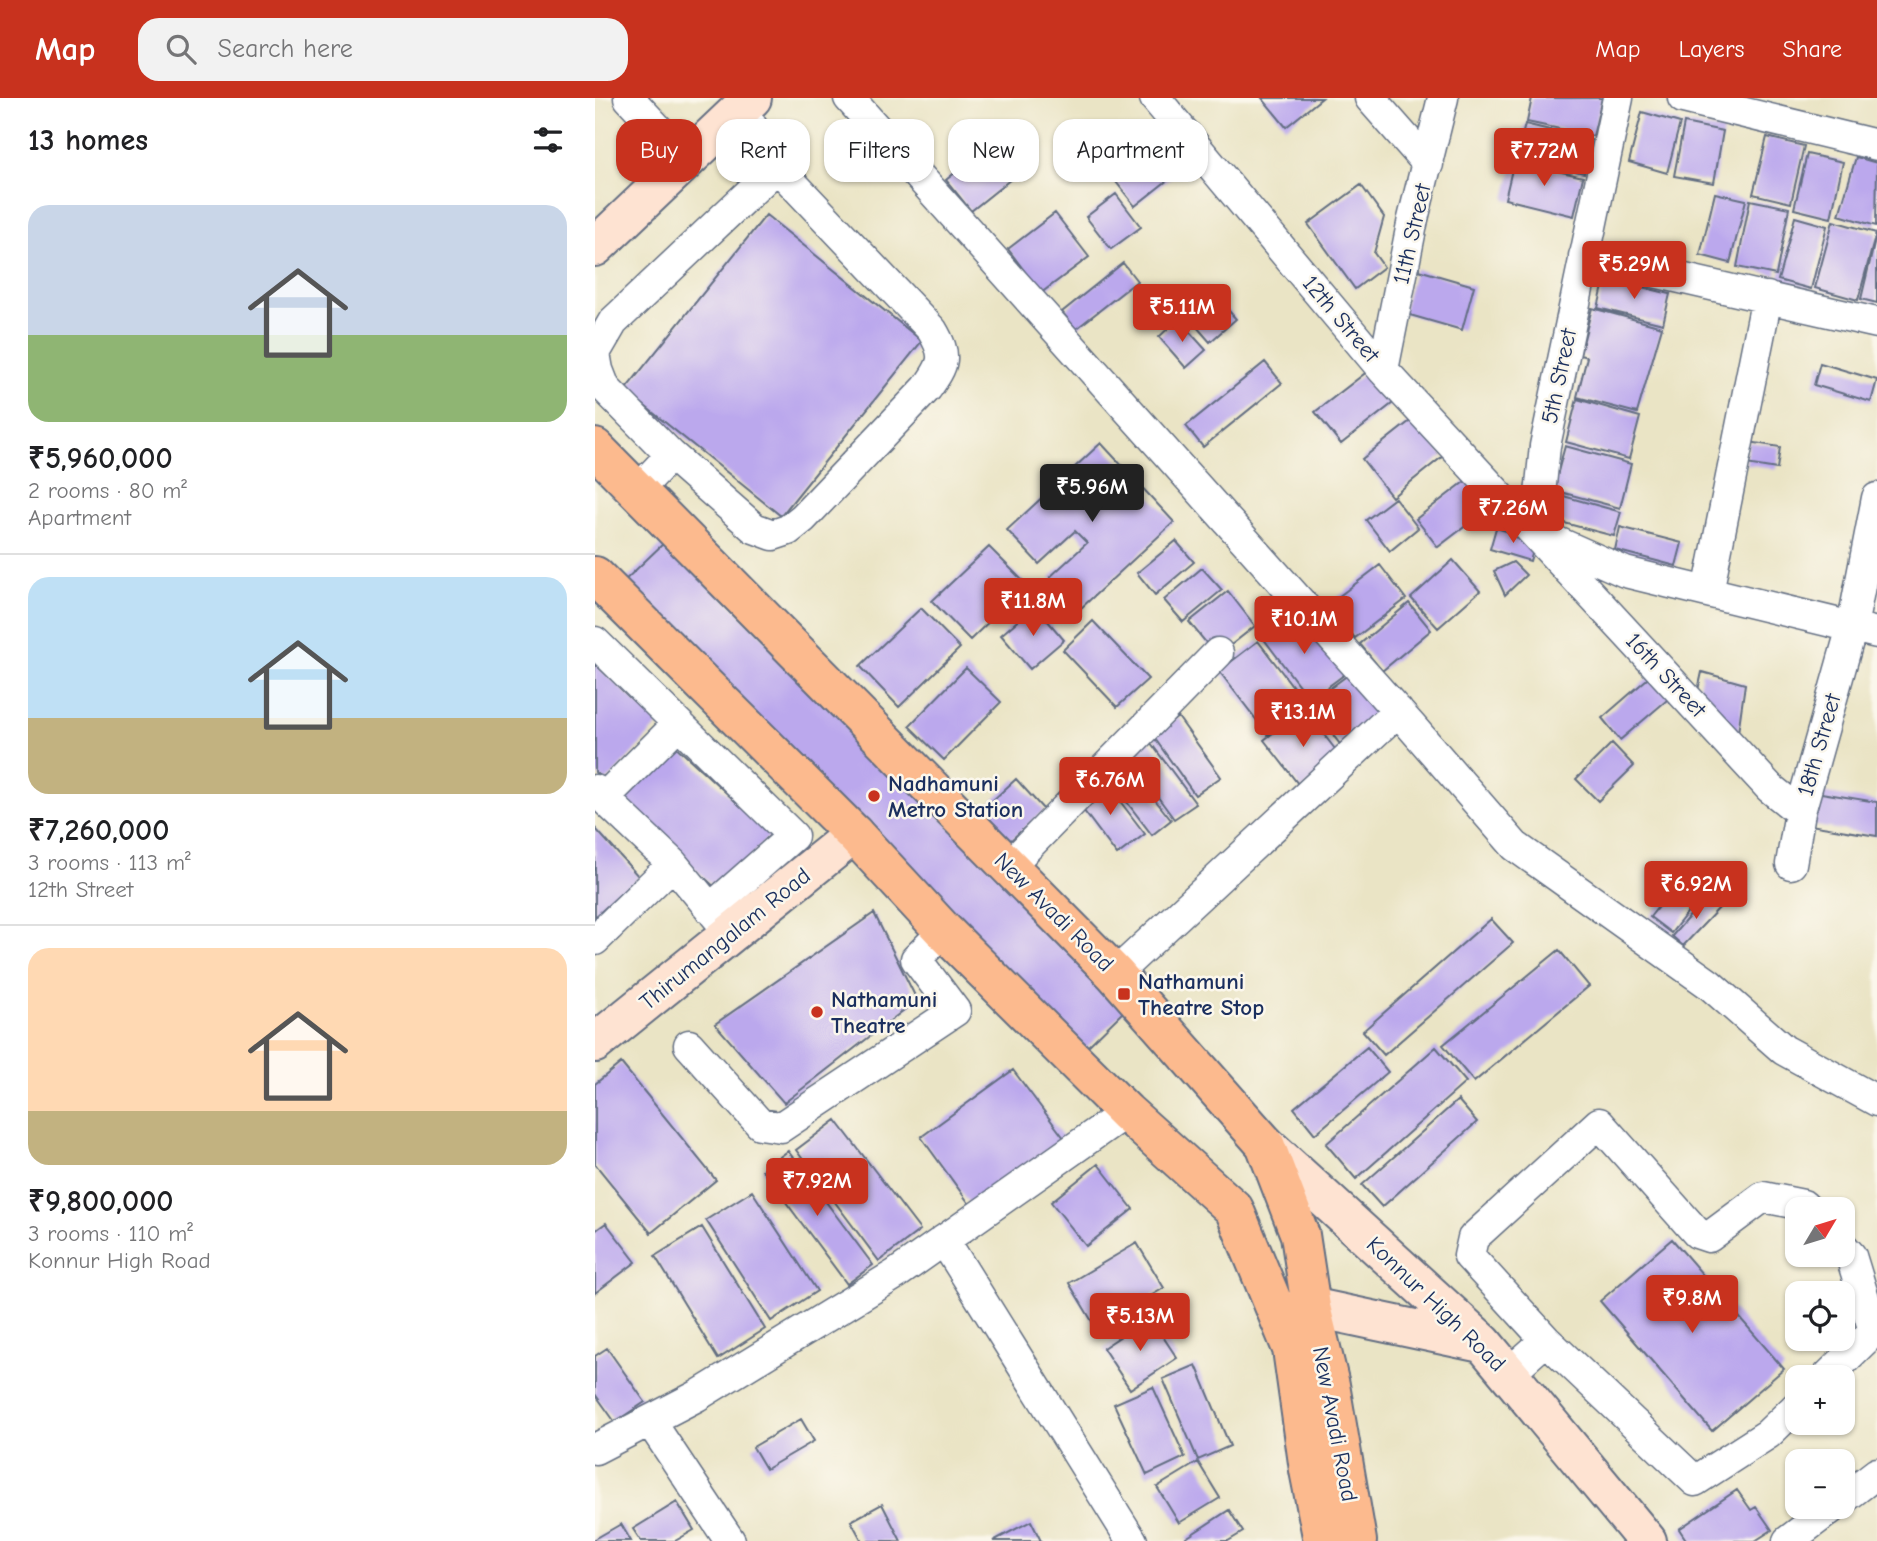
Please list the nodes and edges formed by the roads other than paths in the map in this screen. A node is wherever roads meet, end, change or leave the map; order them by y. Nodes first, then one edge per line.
1 (629, 98) edge
2 (849, 98) edge
3 (1154, 98) edge
4 (1370, 98) edge
5 (1443, 98) edge
6 (1618, 98) edge
7 (1683, 98) edge
8 (747, 103) edge
9 (649, 119) edge
10 (754, 119) edge
11 (1877, 145) edge
12 (702, 146) edge
13 (1428, 164) junction
14 (664, 182) edge
15 (761, 182) edge
16 (791, 182) edge
17 (595, 247) edge
18 (1584, 256) junction
19 (1767, 297) junction
20 (1877, 323) edge
21 (1383, 370) junction
22 (595, 448) edge
23 (671, 455) junction
24 (637, 491) junction
25 (1877, 498) edge
26 (1536, 533) junction
27 (595, 576) edge
28 (1708, 592) junction
29 (1864, 630) edge
30 (595, 642) edge
31 (1218, 653) dead end
32 (1398, 711) junction
33 (678, 724) junction
34 (599, 794) edge
35 (1800, 812) junction
36 (854, 834) junction
37 (673, 864) junction
38 (1791, 864) dead end
39 (1009, 866) junction
40 (721, 922) junction
41 (943, 931) junction
42 (595, 940) edge
43 (1115, 974) junction
44 (595, 1043) edge
45 (689, 1045) dead end
46 (1877, 1101) edge
47 (1126, 1112) junction
48 (1265, 1144) junction
49 (1280, 1182) junction
50 (1785, 1201) edge
51 (1231, 1205) junction
52 (944, 1240) junction
53 (1854, 1267) edge
54 (1295, 1310) junction
55 (1546, 1340) junction
56 (1483, 1343) junction
57 (1839, 1365) edge
58 (1508, 1374) junction
59 (1785, 1418) edge
60 (650, 1421) junction
61 (595, 1449) edge
62 (1877, 1473) edge
63 (1855, 1490) edge
64 (1817, 1519) edge
65 (730, 1541) edge
66 (1132, 1541) edge
67 (1323, 1541) edge
68 (1357, 1541) edge
69 (1647, 1541) edge
70 (1788, 1541) edge

1 - 9 street
2 - 32 street
3 - 21 street, 12th Street
4 - 13 street
5 - 13 street, 11th Street
6 - 18 street, 5th Street
7 - 11 street
8 - 10 street
8 - 12 main road
13 - 21 street, 11th Street
14 - 17 main road
15 - 23 street
16 - 23 street
18 - 19 street
18 - 26 street, 5th Street
19 - 20 street
19 - 28 street
21 - 26 street, 12th Street
22 - 24 main road, New Avadi Road
23 - 24 street
24 - 39 main road, New Avadi Road
25 - 29 street, 18th Street
26 - 28 street
26 - 35 street, 16th Street
27 - 36 main road, New Avadi Road
28 - 29 street
29 - 35 street, 18th Street
30 - 33 street
31 - 39 street
32 - 43 street
32 - 46 street
33 - 34 street
33 - 40 street
34 - 37 street
35 - 38 street, 18th Street
36 - 40 main road, Thirumangalam Road
36 - 41 main road, New Avadi Road
37 - 40 street
37 - 42 street
39 - 43 main road, New Avadi Road
40 - 44 main road, Thirumangalam Road
41 - 45 street
41 - 47 main road, New Avadi Road
43 - 48 main road, New Avadi Road
47 - 51 main road, New Avadi Road
47 - 52 street
48 - 49 main road, New Avadi Road
48 - 56 main road, Konnur High Road
49 - 51 main road
49 - 54 main road, New Avadi Road
50 - 55 street
51 - 54 main road, New Avadi Road
52 - 60 street
52 - 66 street
53 - 57 street
54 - 56 main road
54 - 67 main road, New Avadi Road
54 - 68 main road, New Avadi Road
55 - 58 street
55 - 59 street
56 - 58 main road, Konnur High Road
58 - 69 main road, Konnur High Road
60 - 61 street
60 - 65 street
62 - 63 street
64 - 70 street

